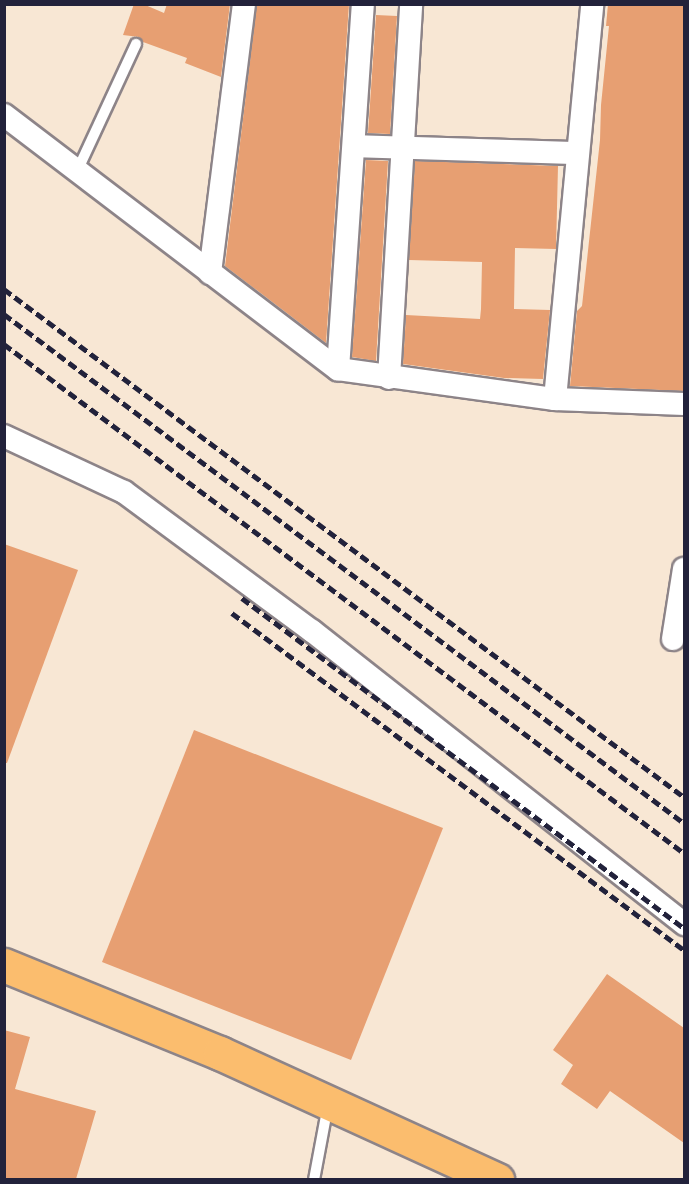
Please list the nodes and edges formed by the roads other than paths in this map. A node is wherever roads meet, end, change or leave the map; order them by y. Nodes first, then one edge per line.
1 (244, 4) edge
2 (363, 4) edge
3 (411, 4) edge
4 (592, 4) edge
5 (136, 44) dead end
6 (4, 115) edge
7 (354, 146) junction
8 (403, 148) junction
9 (578, 153) junction
10 (78, 170) junction
11 (210, 273) junction
12 (338, 369) junction
13 (389, 378) junction
14 (555, 399) junction
15 (684, 404) edge
16 (4, 436) edge
17 (684, 569) edge
18 (682, 598) edge
19 (674, 639) dead end
20 (684, 924) edge
21 (4, 965) edge
22 (329, 1102) junction
23 (314, 1179) edge
24 (497, 1179) edge

1 - 11 street
2 - 7 street
3 - 8 street
4 - 9 street
5 - 10 lane
6 - 10 street
7 - 8 street
7 - 12 street
8 - 9 street
8 - 13 street
9 - 14 street
10 - 11 street
11 - 12 street
12 - 13 street
13 - 14 street
14 - 15 street
16 - 20 street
17 - 18 street
18 - 19 street
21 - 22 main road
22 - 23 lane
22 - 24 main road

